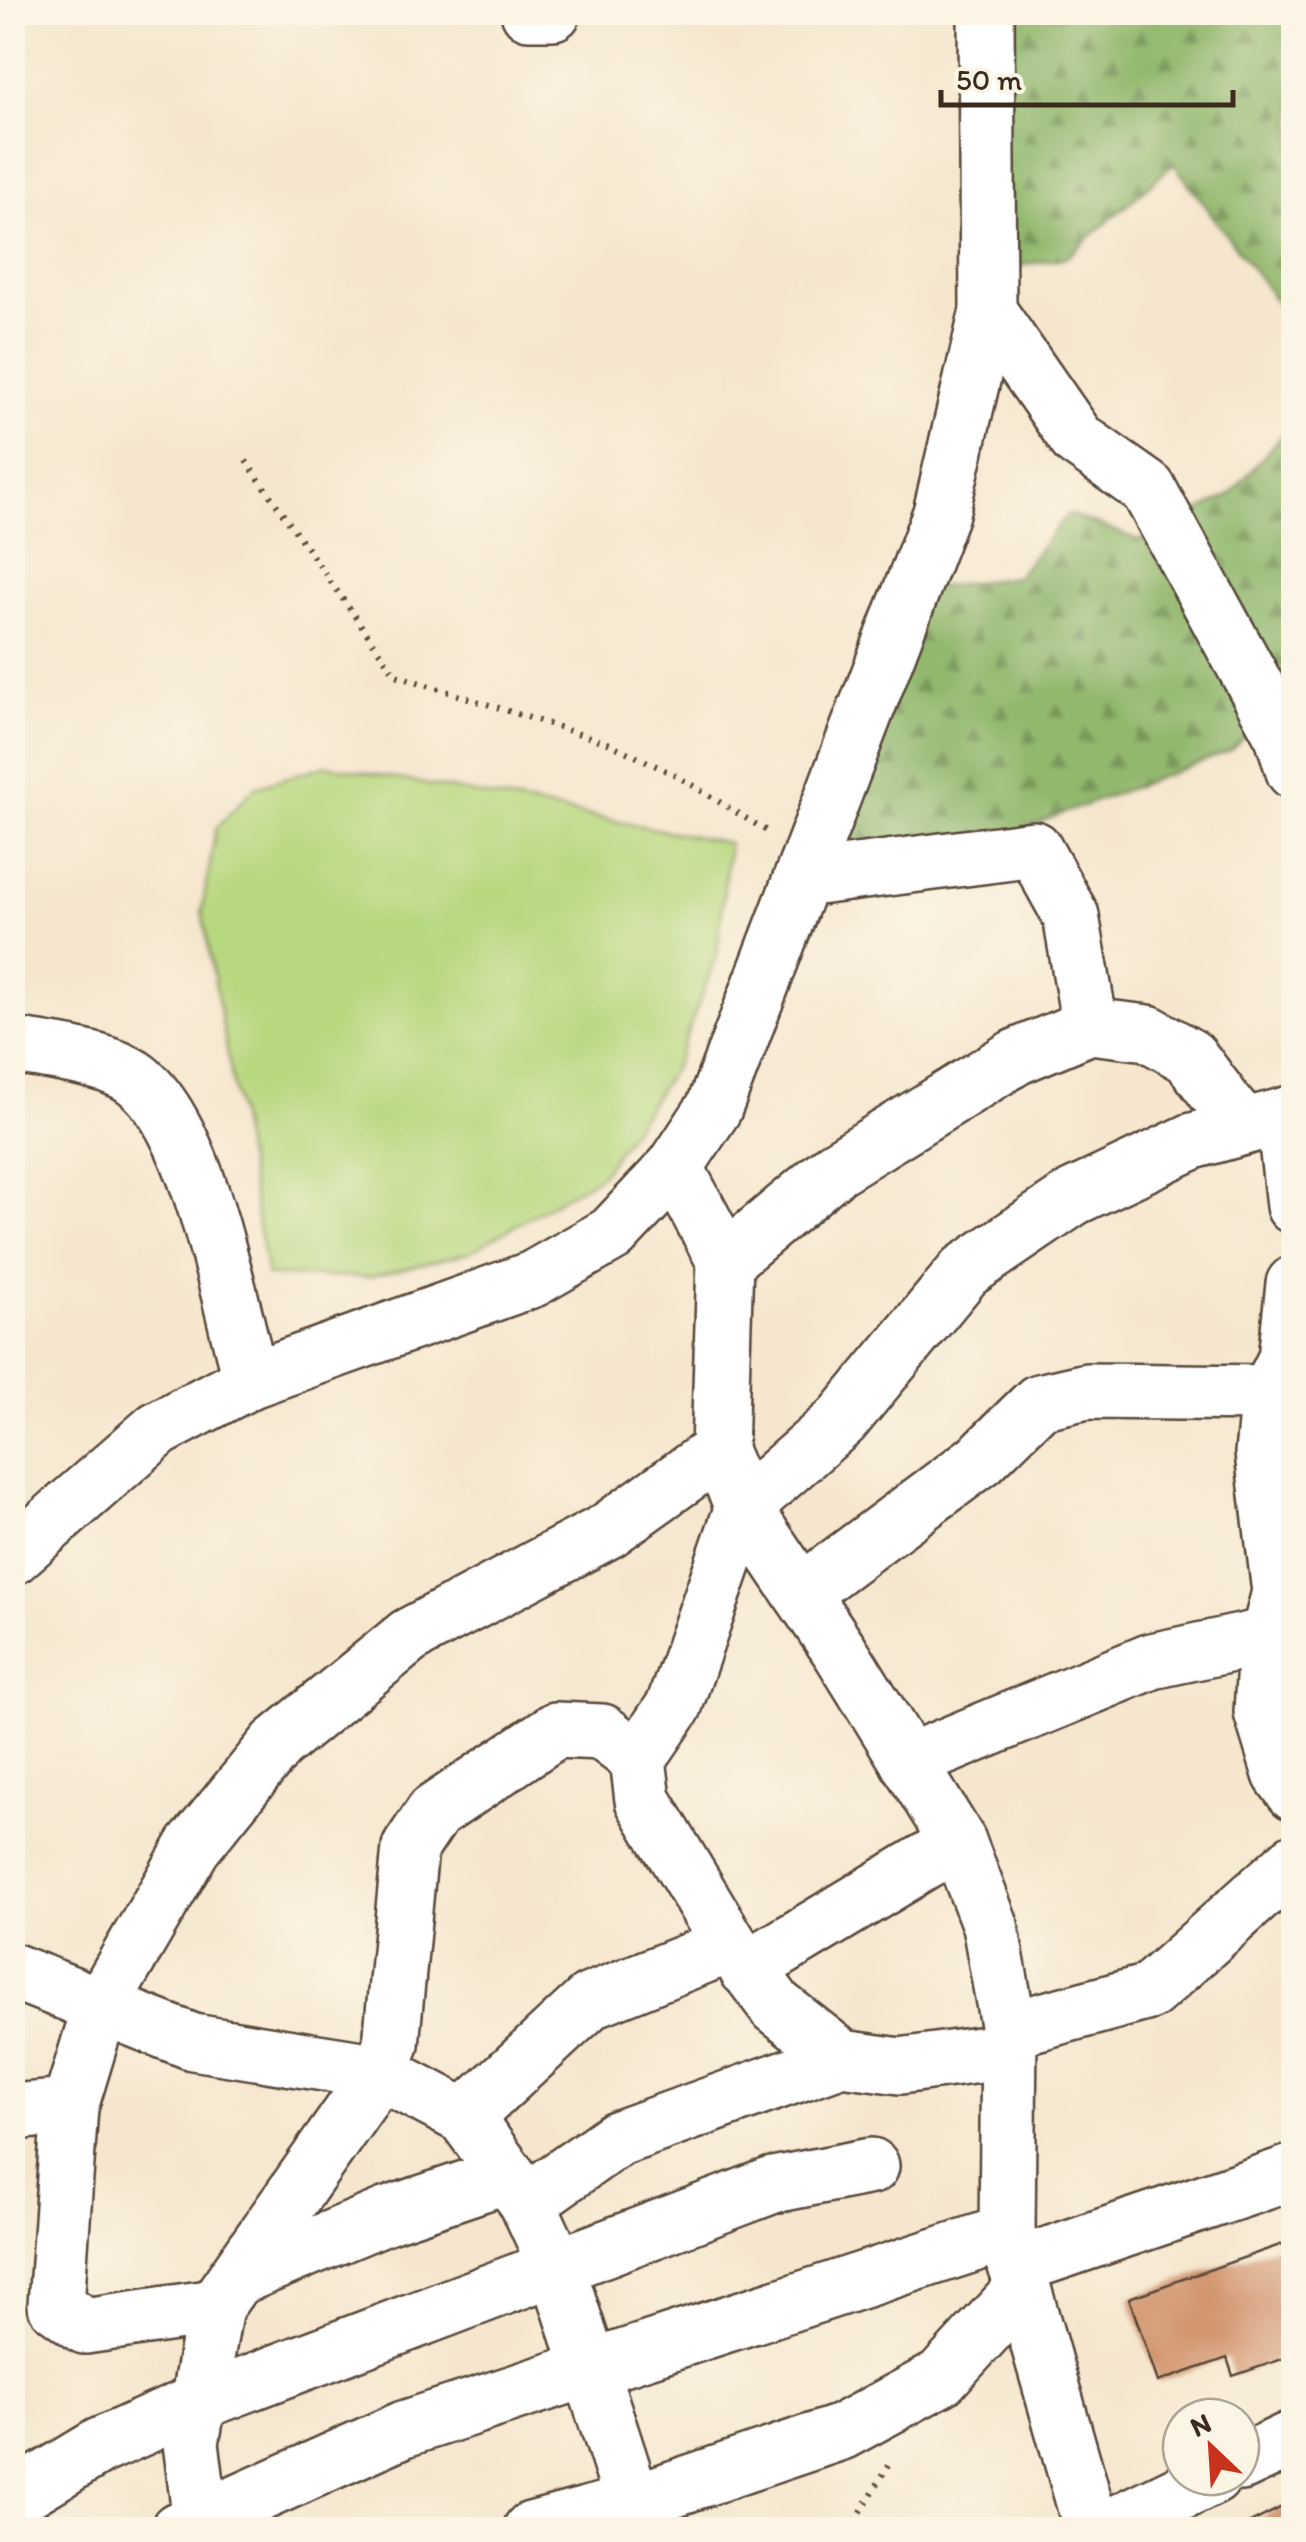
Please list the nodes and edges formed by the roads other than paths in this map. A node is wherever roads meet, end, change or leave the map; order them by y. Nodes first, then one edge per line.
1 (529, 12) edge
2 (553, 12) edge
3 (986, 12) edge
4 (988, 311) junction
5 (1294, 771) edge
6 (806, 868) junction
7 (1090, 1026) junction
8 (12, 1046) edge
9 (1273, 1119) edge
10 (674, 1167) junction
11 (1294, 1206) edge
12 (725, 1260) junction
13 (1294, 1284) edge
14 (251, 1380) junction
15 (1281, 1389) edge
16 (718, 1451) junction
17 (743, 1508) junction
18 (12, 1556) edge
19 (801, 1593) junction
20 (1281, 1623) edge
21 (638, 1759) junction
22 (908, 1762) junction
23 (1294, 1792) edge
24 (958, 1842) junction
25 (1294, 1862) edge
26 (738, 1957) junction
27 (12, 1971) edge
28 (101, 2005) junction
29 (1008, 2041) junction
30 (842, 2058) junction
31 (380, 2072) junction
32 (70, 2107) junction
33 (12, 2112) edge
34 (464, 2117) junction
35 (871, 2166) dead end
36 (1294, 2172) edge
37 (517, 2188) junction
38 (1015, 2263) junction
39 (558, 2268) junction
40 (225, 2293) junction
41 (593, 2368) junction
42 (199, 2402) junction
43 (1294, 2438) edge
44 (1261, 2454) edge
45 (1174, 2497) edge
46 (12, 2500) edge
47 (637, 2516) edge
48 (192, 2526) edge
49 (1117, 2526) edge
50 (532, 2530) edge

1 - 2 street
3 - 4 street
4 - 5 street
4 - 6 street
6 - 7 street
6 - 10 street
7 - 9 street
7 - 12 street
8 - 14 street
9 - 11 street
9 - 17 street
10 - 12 street
10 - 14 street
12 - 16 street
13 - 15 street
14 - 18 street
15 - 19 street
15 - 20 street
16 - 17 street
16 - 28 street
17 - 19 street
17 - 21 street
19 - 22 street
20 - 22 street
20 - 23 street
21 - 26 street
21 - 31 street
22 - 24 street
24 - 26 street
24 - 29 street
25 - 29 street
26 - 30 street
26 - 34 street
27 - 28 street
28 - 31 street
28 - 32 street
29 - 30 street
29 - 38 street
30 - 37 street
31 - 34 street
31 - 40 street
32 - 33 street
32 - 40 street
34 - 37 street
35 - 39 street
36 - 38 street
37 - 39 street
37 - 40 street
38 - 41 street
38 - 47 street
38 - 49 street
39 - 41 street
39 - 42 street
40 - 42 street
41 - 47 street
41 - 48 street
42 - 46 street
42 - 48 street
43 - 44 street
45 - 49 street
47 - 50 street

